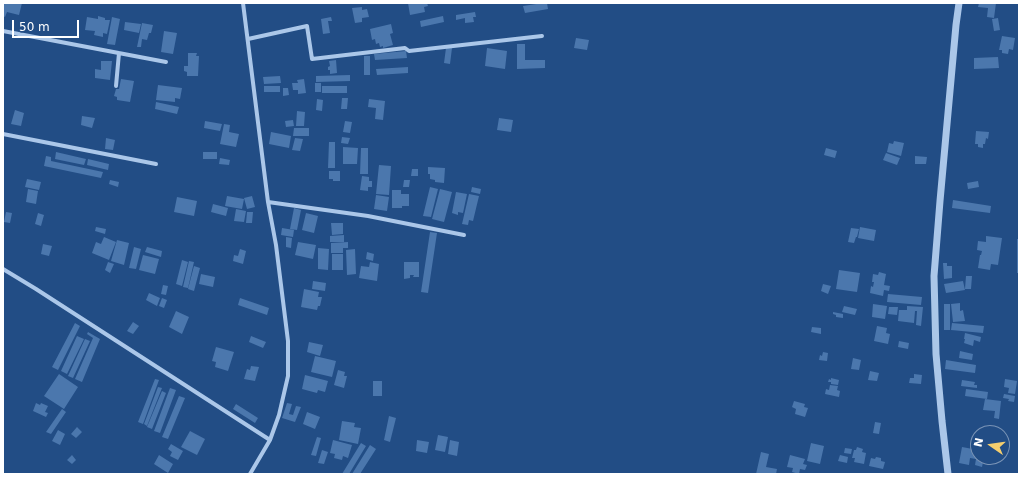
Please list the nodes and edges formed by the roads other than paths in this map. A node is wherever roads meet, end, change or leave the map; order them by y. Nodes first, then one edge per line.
1 (244, 3) edge
2 (959, 3) edge
3 (3, 31) edge
4 (542, 36) dead end
5 (248, 39) junction
6 (119, 53) junction
7 (166, 62) dead end
8 (116, 86) dead end
9 (3, 134) edge
10 (156, 164) dead end
11 (268, 202) junction
12 (464, 235) dead end
13 (3, 269) edge
14 (270, 440) junction
15 (250, 474) edge
16 (948, 474) edge

1 - 5 street
2 - 16 street
3 - 6 street
4 - 5 street
5 - 11 street
6 - 7 street
6 - 8 street
9 - 10 street
11 - 12 street
11 - 14 street
13 - 14 street
14 - 15 street

